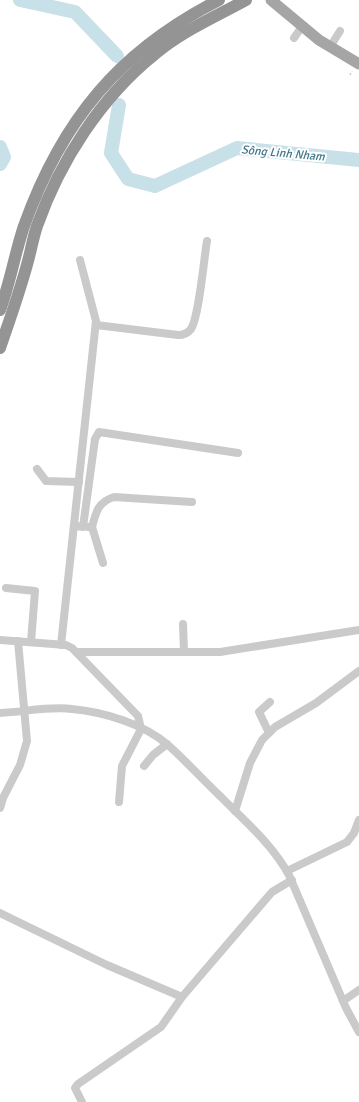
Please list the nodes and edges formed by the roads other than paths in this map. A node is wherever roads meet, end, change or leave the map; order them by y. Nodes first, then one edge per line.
1 (219, 0) edge
2 (246, 0) edge
3 (270, 0) edge
4 (303, 25) junction
5 (340, 31) dead end
6 (294, 38) dead end
7 (330, 47) junction
8 (359, 64) edge
9 (207, 240) dead end
10 (80, 260) dead end
11 (0, 310) edge
12 (96, 325) junction
13 (0, 348) edge
14 (238, 453) dead end
15 (37, 469) dead end
16 (79, 482) junction
17 (192, 502) dead end
18 (79, 526) junction
19 (92, 527) junction
20 (103, 563) dead end
21 (6, 588) dead end
22 (183, 624) dead end
23 (359, 630) edge
24 (0, 640) edge
25 (18, 641) junction
26 (31, 642) junction
27 (61, 645) junction
28 (76, 652) junction
29 (184, 652) junction
30 (359, 671) edge
31 (270, 702) dead end
32 (25, 712) junction
33 (0, 713) edge
34 (141, 728) junction
35 (269, 733) junction
36 (167, 744) junction
37 (144, 766) dead end
38 (1, 799) edge
39 (119, 802) dead end
40 (0, 808) edge
41 (235, 811) junction
42 (359, 820) edge
43 (287, 871) junction
44 (292, 880) junction
45 (0, 913) edge
46 (359, 990) edge
47 (182, 997) junction
48 (343, 1001) junction
49 (357, 1023) edge
50 (359, 1032) edge
51 (82, 1102) edge

1 - 11 highway
2 - 13 highway
3 - 4 main road
4 - 6 street
4 - 7 main road
5 - 7 street
7 - 8 main road
9 - 12 street
10 - 12 street
12 - 16 street
14 - 18 street
15 - 16 street
16 - 18 street
17 - 19 street
18 - 19 street
18 - 27 street
19 - 20 street
21 - 26 street
22 - 29 street
23 - 29 street
24 - 25 street
25 - 26 street
25 - 32 street
26 - 27 street
27 - 28 street
28 - 29 street
28 - 34 street
30 - 35 street
31 - 35 street
32 - 33 street
32 - 34 street
32 - 38 street
34 - 36 street
34 - 39 street
35 - 41 street
36 - 37 street
36 - 41 street
38 - 40 street
41 - 43 street
42 - 43 street
43 - 44 street
44 - 47 street
44 - 48 street
45 - 47 street
46 - 48 street
47 - 51 street
48 - 49 street
49 - 50 street

